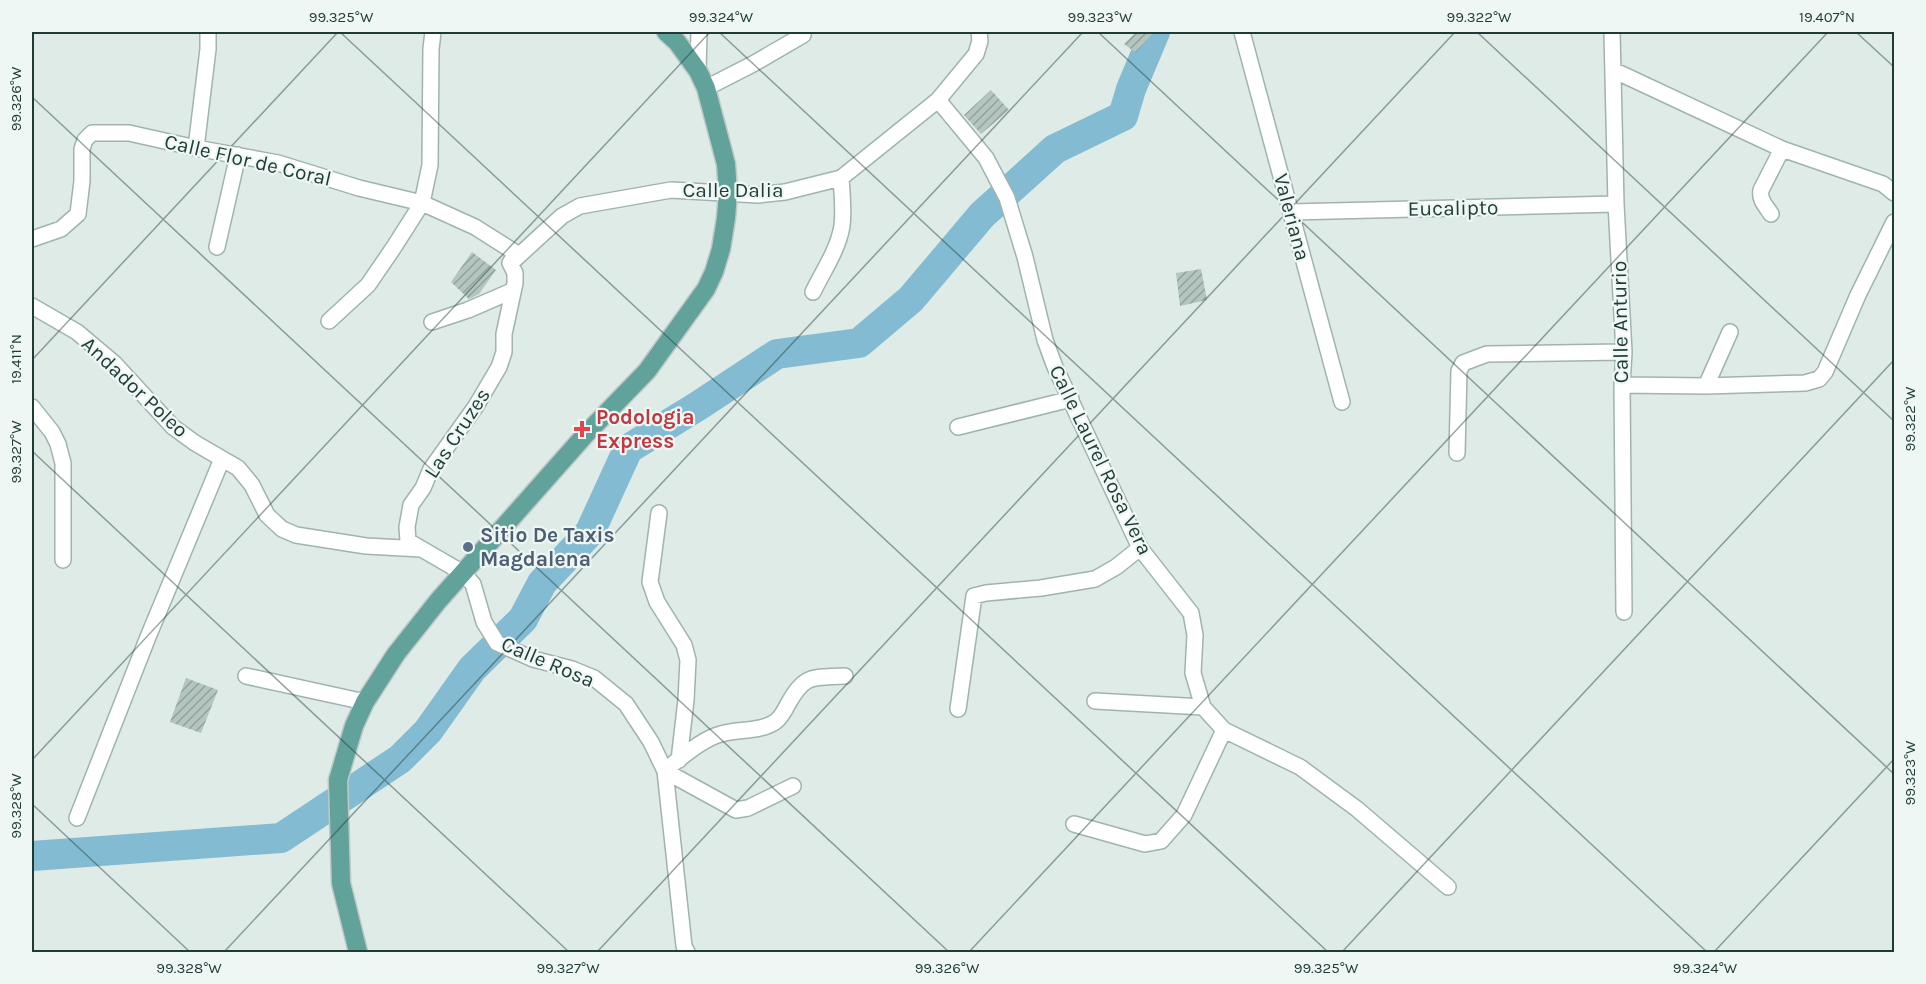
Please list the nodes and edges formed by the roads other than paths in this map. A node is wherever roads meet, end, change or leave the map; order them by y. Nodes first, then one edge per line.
1 (208, 32) edge
2 (433, 32) edge
3 (666, 32) edge
4 (699, 32) edge
5 (979, 32) edge
6 (1242, 32) edge
7 (1612, 32) edge
8 (803, 35) dead end
9 (1613, 70) junction
10 (698, 71) junction
11 (706, 88) junction
12 (938, 100) junction
13 (196, 148) junction
14 (1782, 149) junction
15 (238, 155) junction
16 (841, 178) junction
17 (728, 193) junction
18 (1894, 193) edge
19 (422, 203) junction
20 (1616, 204) junction
21 (1291, 212) junction
22 (1771, 214) dead end
23 (1894, 222) edge
24 (32, 239) edge
25 (217, 247) dead end
26 (510, 262) junction
27 (512, 291) junction
28 (813, 292) dead end
29 (32, 306) edge
30 (329, 321) dead end
31 (432, 322) dead end
32 (1730, 332) dead end
33 (1624, 352) junction
34 (1622, 385) junction
35 (1706, 386) junction
36 (1071, 399) junction
37 (1342, 402) dead end
38 (32, 407) edge
39 (958, 427) dead end
40 (1457, 453) dead end
41 (222, 459) junction
42 (659, 513) dead end
43 (1140, 548) junction
44 (421, 549) junction
45 (63, 560) dead end
46 (463, 573) junction
47 (1624, 612) dead end
48 (246, 676) dead end
49 (845, 676) dead end
50 (1095, 701) dead end
51 (365, 702) junction
52 (1203, 707) junction
53 (958, 709) dead end
54 (1224, 730) junction
55 (679, 760) junction
56 (665, 771) junction
57 (793, 786) dead end
58 (76, 818) dead end
59 (1074, 824) dead end
60 (1448, 886) dead end
61 (358, 952) edge
62 (687, 952) edge

1 - 13 street
2 - 19 street
3 - 10 main road
4 - 10 street
5 - 12 street, Calle Dalia
6 - 21 street, Valeriana
7 - 9 street, Calle Anturio
8 - 11 street
9 - 14 street
9 - 20 street, Calle Anturio
10 - 11 main road
11 - 17 main road
12 - 16 street, Calle Dalia
12 - 36 street, Calle Laurel Rosa Vera
13 - 15 street, Calle Flor de Coral
13 - 24 street, Calle Flor de Coral
14 - 18 street
14 - 22 street
15 - 19 street, Calle Flor de Coral
15 - 25 street
16 - 17 street, Calle Dalia
16 - 28 street
17 - 26 street, Calle Dalia
17 - 46 main road
19 - 26 street, Calle Flor de Coral
19 - 30 street
20 - 21 street, Eucalipto
20 - 33 street, Calle Anturio
21 - 37 street, Valeriana
23 - 35 street
26 - 27 street, Las Cruzes
27 - 31 street
27 - 44 street, Las Cruzes
29 - 41 street, Andador Poleo
32 - 35 street
33 - 34 street, Calle Anturio
33 - 40 street
34 - 35 street
34 - 47 street, Calle Anturio
36 - 39 street
36 - 43 street, Calle Laurel Rosa Vera
38 - 45 street
41 - 44 street, Andador Poleo
41 - 58 street
42 - 55 street
43 - 52 street, Calle Laurel Rosa Vera
43 - 53 street
44 - 46 street, Las Cruzes
46 - 51 main road
46 - 56 street, Calle Rosa
48 - 51 street
49 - 55 street
50 - 52 street
51 - 61 main road
52 - 54 street, Calle Laurel Rosa Vera
54 - 59 street
54 - 60 street, Calle Laurel Rosa Vera
55 - 56 street
56 - 57 street
56 - 62 street, Calle Rosa

